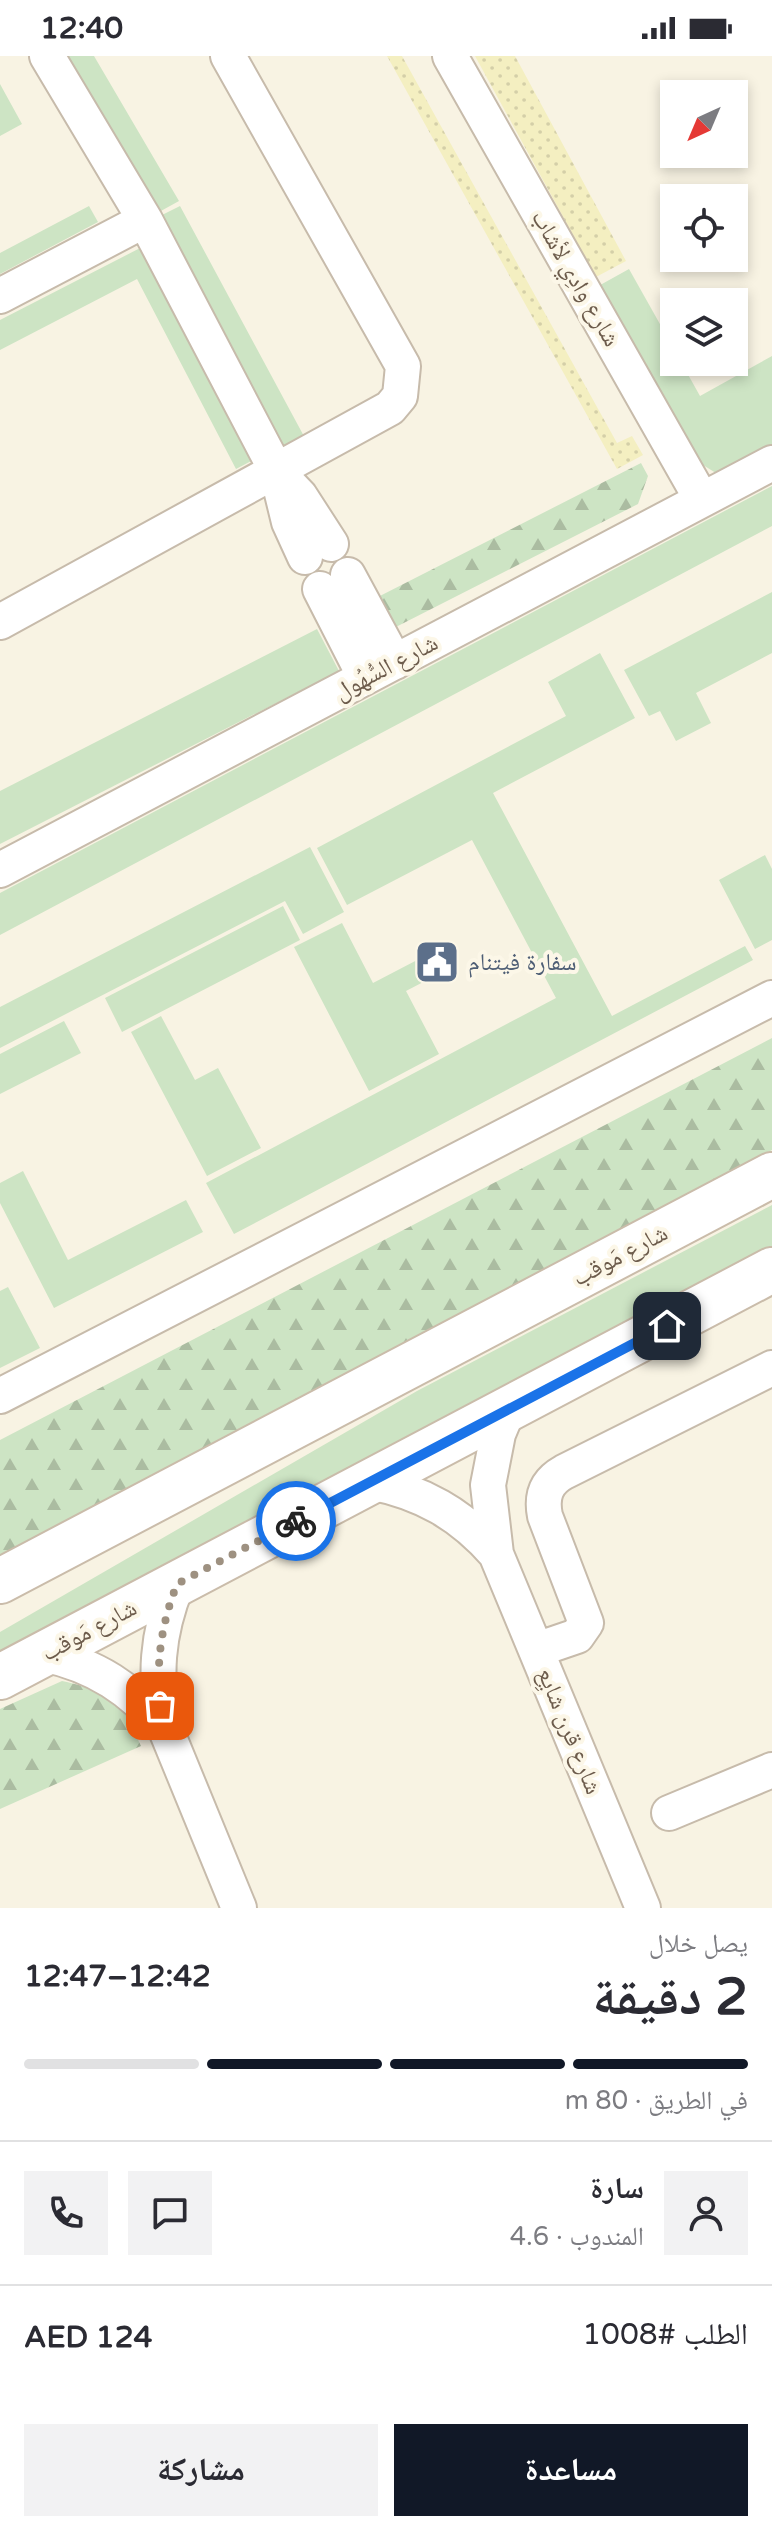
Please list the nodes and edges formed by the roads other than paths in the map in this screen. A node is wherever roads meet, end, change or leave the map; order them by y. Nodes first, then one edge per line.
1 (47, 56) edge
2 (228, 56) edge
3 (450, 56) edge
4 (145, 220) junction
5 (0, 296) edge
6 (772, 463) edge
7 (277, 472) junction
8 (702, 500) junction
9 (318, 550) dead end
10 (0, 622) edge
11 (395, 662) junction
12 (365, 677) junction
13 (0, 870) edge
14 (772, 998) edge
15 (772, 1175) edge
16 (772, 1270) edge
17 (772, 1368) edge
18 (0, 1396) edge
19 (508, 1410) junction
20 (370, 1482) junction
21 (496, 1554) junction
22 (0, 1581) edge
23 (177, 1584) junction
24 (536, 1650) junction
25 (43, 1654) junction
26 (0, 1677) edge
27 (166, 1730) junction
28 (772, 1770) edge
29 (669, 1813) dead end
30 (239, 1908) edge
31 (643, 1908) edge

1 - 4 street
2 - 7 street
3 - 8 street, شارع وادِي لأشاب
4 - 5 street
4 - 7 street
6 - 8 street, شارع السُّهُول
7 - 9 street
7 - 10 street
8 - 11 street, شارع السُّهُول
11 - 12 street, شارع السُّهُول
11 - 12 street
12 - 13 street, شارع السُّهُول
14 - 18 street
15 - 22 main road, شارع مَوقب
16 - 19 main road, شارع مَوقب
17 - 24 street
19 - 20 main road, شارع مَوقب
19 - 21 street, شارع قرن شايِع
20 - 21 street, شارع قرن شايِع
20 - 23 main road, شارع مَوقب
21 - 24 street, شارع قرن شايِع
23 - 25 main road, شارع مَوقب
23 - 27 street
24 - 31 street, شارع قرن شايِع
25 - 26 main road, شارع مَوقب
25 - 27 street
27 - 30 street
28 - 29 street

